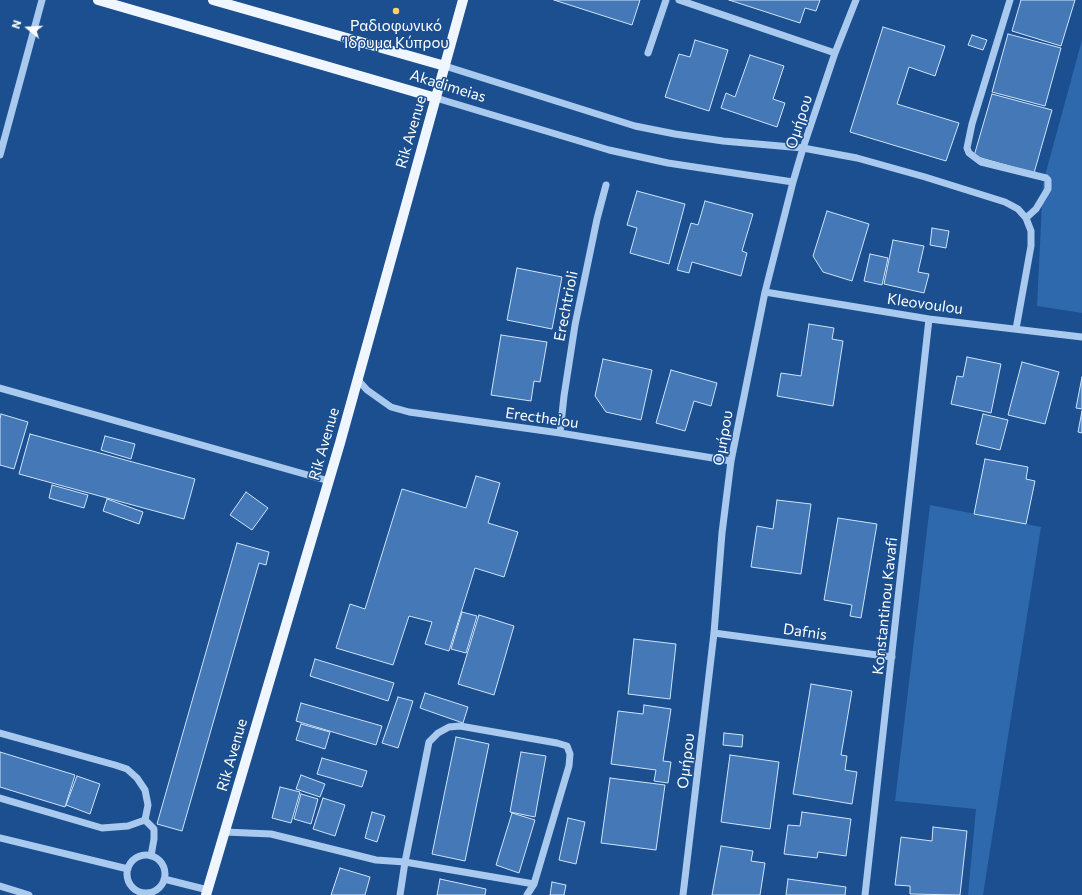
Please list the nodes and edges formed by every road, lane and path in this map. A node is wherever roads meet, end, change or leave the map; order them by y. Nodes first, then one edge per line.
1 (42, 0) edge
2 (98, 0) edge
3 (213, 0) edge
4 (463, 0) edge
5 (666, 0) edge
6 (679, 0) edge
7 (856, 0) edge
8 (1010, 0) edge
9 (648, 53) dead end
10 (836, 53) junction
11 (445, 66) junction
12 (436, 98) junction
13 (803, 148) junction
14 (0, 155) edge
15 (793, 182) junction
16 (606, 185) dead end
17 (1026, 218) junction
18 (765, 292) junction
19 (929, 319) junction
20 (1016, 329) junction
21 (1082, 337) edge
22 (358, 380) junction
23 (0, 388) edge
24 (560, 433) junction
25 (731, 462) junction
26 (329, 481) junction
27 (714, 633) junction
28 (892, 657) junction
29 (0, 733) edge
30 (0, 798) edge
31 (145, 820) junction
32 (225, 832) junction
33 (0, 838) edge
34 (151, 856) junction
35 (405, 862) junction
36 (128, 869) junction
37 (164, 879) junction
38 (534, 884) junction
39 (0, 886) edge
40 (136, 893) edge
41 (207, 893) edge
42 (29, 895) edge
43 (400, 895) edge
44 (527, 895) edge
45 (683, 895) edge
46 (865, 895) edge

1 - 14 street
2 - 12 main road, Akadimeias
3 - 11 main road, Akadimeias
4 - 11 main road, Rik Avenue
5 - 9 street
6 - 10 street
7 - 10 street, Ομήρου
8 - 17 street
10 - 13 street, Ομήρου
11 - 12 main road, Rik Avenue
11 - 13 street, Akadimeias
12 - 15 street, Akadimeias
12 - 22 main road, Rik Avenue
13 - 15 street, Ομήρου
13 - 17 street, Akadimeias
15 - 18 street, Ομήρου
16 - 24 street, Erechtrioli
17 - 20 street
18 - 19 street, Kleovoulou
18 - 25 street, Ομήρου
19 - 20 street, Kleovoulou
19 - 28 street, Konstantinou Kavafi
20 - 21 street, Kleovoulou
22 - 24 street, Erectheiou
22 - 26 main road, Rik Avenue
23 - 26 street
24 - 25 street, Erectheiou
25 - 27 street, Ομήρου
26 - 32 main road, Rik Avenue
27 - 28 street, Dafnis
27 - 45 street, Ομήρου
28 - 46 street, Konstantinou Kavafi
29 - 31 street
30 - 31 street
31 - 34 street
32 - 35 street
32 - 41 main road, Rik Avenue
33 - 36 street
34 - 36 street
34 - 37 street
35 - 38 street
35 - 38 street
35 - 43 street
36 - 40 street
37 - 40 street
37 - 41 street
38 - 44 street
39 - 42 street

